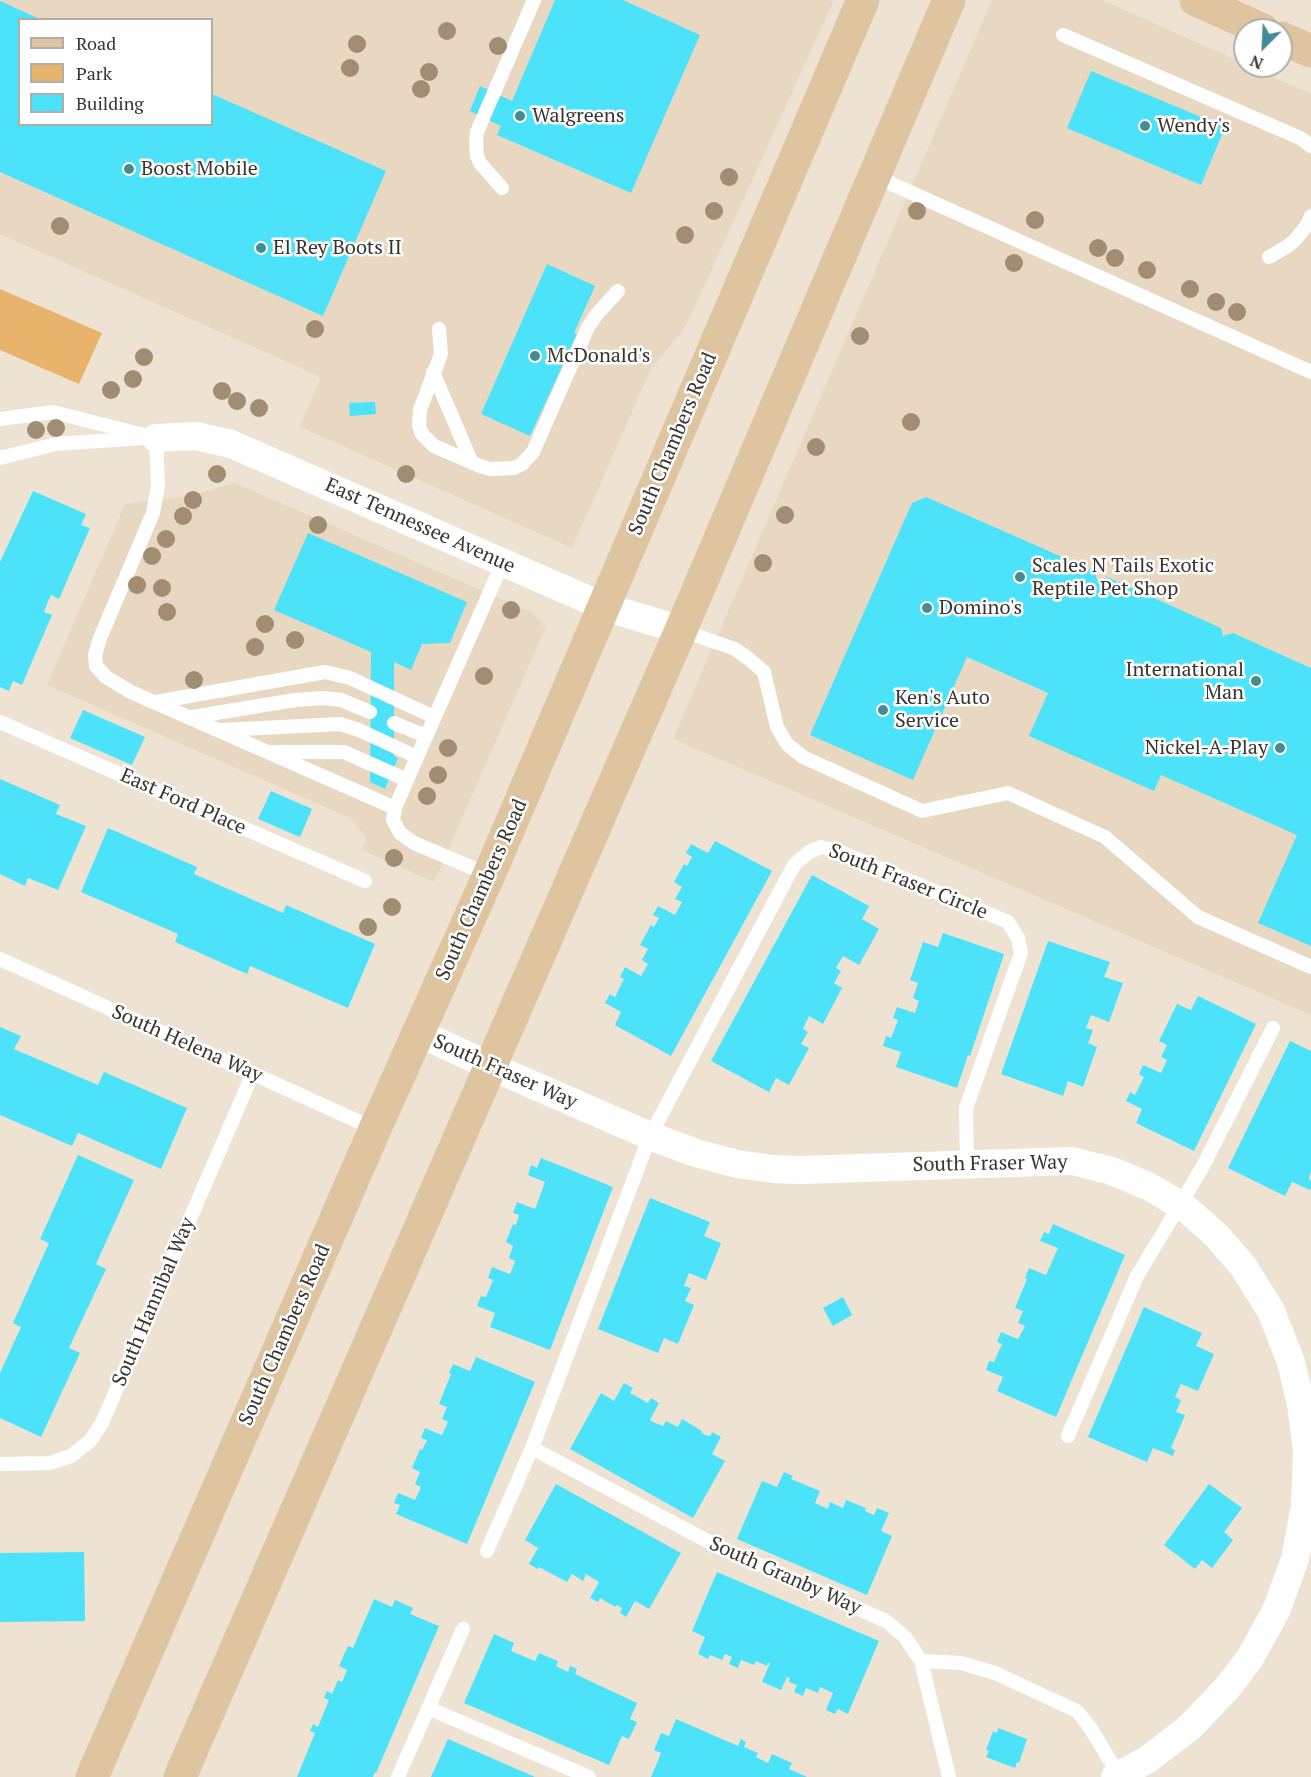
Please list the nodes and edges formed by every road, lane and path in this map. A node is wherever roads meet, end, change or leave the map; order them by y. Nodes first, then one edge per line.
1 (534, 0) edge
2 (863, 0) edge
3 (948, 0) edge
4 (1196, 0) edge
5 (1236, 18) edge
6 (1063, 35) dead end
7 (1293, 43) edge
8 (1311, 51) edge
9 (1311, 146) edge
10 (874, 176) junction
11 (502, 188) dead end
12 (1311, 216) edge
13 (1269, 257) dead end
14 (618, 291) dead end
15 (439, 329) dead end
16 (433, 372) junction
17 (1311, 372) edge
18 (0, 418) edge
19 (156, 438) junction
20 (0, 458) edge
21 (472, 463) junction
22 (503, 562) junction
23 (605, 607) junction
24 (681, 630) junction
25 (156, 702) junction
26 (370, 712) dead end
27 (190, 717) junction
28 (434, 717) junction
29 (0, 722) edge
30 (394, 723) dead end
31 (220, 730) junction
32 (426, 736) junction
33 (269, 752) junction
34 (417, 757) junction
35 (407, 780) junction
36 (395, 808) junction
37 (489, 875) junction
38 (365, 882) dead end
39 (0, 959) edge
40 (1311, 967) edge
41 (1273, 1028) dead end
42 (419, 1033) junction
43 (492, 1067) junction
44 (253, 1073) junction
45 (375, 1129) junction
46 (650, 1136) junction
47 (967, 1163) junction
48 (1180, 1205) junction
49 (1306, 1403) edge
50 (1068, 1436) dead end
51 (532, 1448) junction
52 (0, 1464) edge
53 (487, 1551) dead end
54 (463, 1629) dead end
55 (921, 1661) junction
56 (428, 1708) junction
57 (1118, 1776) edge
58 (92, 1777) edge
59 (180, 1777) edge
60 (398, 1777) edge
61 (589, 1777) edge
62 (950, 1777) edge

1 - 11 lane
2 - 23 main road, South Chambers Road
3 - 10 main road
4 - 5 main road
6 - 9 lane
7 - 8 main road
10 - 17 lane
10 - 24 main road
12 - 13 lane
14 - 21 lane
15 - 16 lane
16 - 21 lane
16 - 21 lane
18 - 19 lane, East Tennessee Avenue
19 - 20 lane, East Tennessee Avenue
19 - 22 street, East Tennessee Avenue
19 - 25 lane
22 - 23 street, East Tennessee Avenue
22 - 28 lane
23 - 24 street, East Tennessee Avenue
23 - 37 main road, South Chambers Road
24 - 40 lane
24 - 43 main road
25 - 27 lane
25 - 28 lane
26 - 27 lane
27 - 31 lane
28 - 32 lane
29 - 38 lane, East Ford Place
30 - 32 lane
31 - 33 lane
31 - 34 lane
32 - 34 lane
33 - 35 lane
33 - 36 lane
34 - 35 lane
35 - 36 lane
36 - 37 lane
37 - 42 main road, South Chambers Road
39 - 44 lane, South Helena Way
41 - 48 lane
42 - 43 street, South Fraser Way
42 - 45 main road, South Chambers Road
43 - 46 street, South Fraser Way
43 - 59 main road
44 - 45 lane, South Helena Way
44 - 52 lane, South Hannibal Way
45 - 58 main road, South Chambers Road
46 - 47 street, South Fraser Way
46 - 47 lane, South Fraser Circle
46 - 51 lane
47 - 48 street, South Fraser Way
48 - 49 street, South Fraser Way
48 - 50 lane
49 - 57 street, South Fraser Way
51 - 53 lane
51 - 55 lane, South Granby Way
54 - 56 lane
55 - 57 lane
55 - 62 lane, South Granby Way
56 - 60 lane
56 - 61 lane

